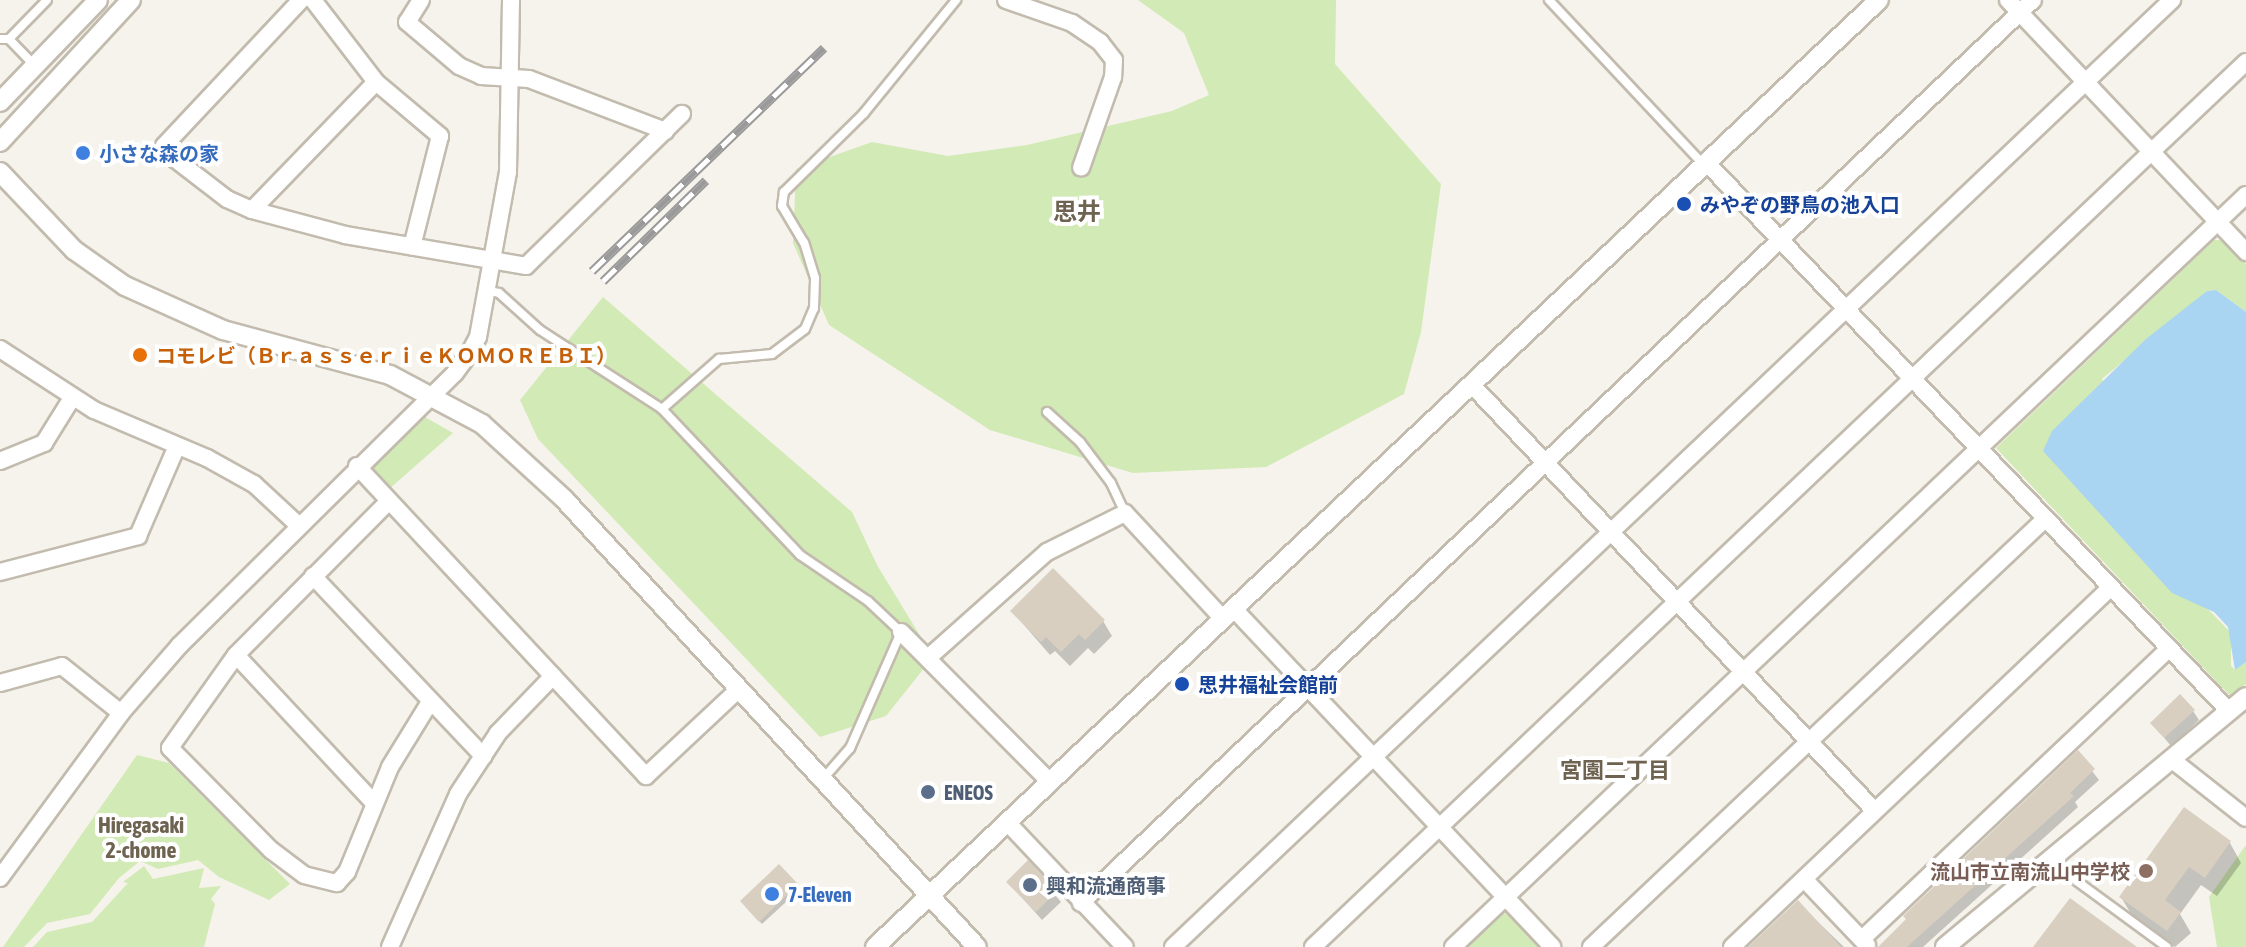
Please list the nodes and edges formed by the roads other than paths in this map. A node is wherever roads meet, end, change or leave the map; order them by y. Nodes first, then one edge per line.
1 (47, 0) edge
2 (98, 0) edge
3 (131, 0) edge
4 (301, 0) edge
5 (313, 0) edge
6 (421, 0) edge
7 (511, 0) edge
8 (956, 0) edge
9 (1006, 0) edge
10 (1549, 0) edge
11 (1879, 0) edge
12 (2033, 0) edge
13 (2172, 0) edge
14 (2014, 6) edge
15 (4, 39) edge
16 (2246, 62) edge
17 (35, 65) junction
18 (507, 79) junction
19 (376, 82) junction
20 (2085, 83) junction
21 (0, 102) edge
22 (682, 114) dead end
23 (665, 131) junction
24 (0, 142) edge
25 (2150, 153) junction
26 (1705, 164) junction
27 (1081, 168) dead end
28 (0, 172) edge
29 (2246, 195) edge
30 (252, 210) junction
31 (2217, 222) junction
32 (1781, 242) junction
33 (412, 247) junction
34 (2246, 252) edge
35 (487, 262) junction
36 (483, 290) junction
37 (1847, 310) junction
38 (0, 349) edge
39 (1913, 381) junction
40 (1471, 384) junction
41 (431, 395) junction
42 (72, 398) junction
43 (662, 409) junction
44 (1047, 412) dead end
45 (177, 446) junction
46 (1979, 449) junction
47 (0, 461) edge
48 (1545, 463) junction
49 (357, 466) junction
50 (389, 501) junction
51 (1125, 513) junction
52 (2045, 519) junction
53 (297, 524) junction
54 (1610, 532) junction
55 (0, 572) edge
56 (313, 576) junction
57 (2110, 588) junction
58 (1677, 601) junction
59 (1228, 614) junction
60 (901, 632) junction
61 (2169, 649) junction
62 (236, 655) junction
63 (929, 657) junction
64 (1743, 671) junction
65 (553, 676) junction
66 (0, 683) edge
67 (739, 689) junction
68 (1309, 689) junction
69 (2246, 697) edge
70 (430, 702) junction
71 (2229, 711) junction
72 (121, 713) junction
73 (1807, 741) junction
74 (483, 756) junction
75 (1374, 756) junction
76 (2171, 759) junction
77 (823, 779) junction
78 (1050, 782) junction
79 (373, 802) junction
80 (1874, 810) junction
81 (2246, 818) edge
82 (1008, 823) junction
83 (1439, 827) junction
84 (2048, 859) junction
85 (0, 878) edge
86 (1805, 880) junction
87 (931, 895) junction
88 (1505, 897) junction
89 (1081, 903) junction
90 (1866, 943) edge
91 (390, 947) edge
92 (875, 947) edge
93 (977, 947) edge
94 (1125, 947) edge
95 (1173, 947) edge
96 (1313, 947) edge
97 (1453, 947) edge
98 (1552, 947) edge
99 (1591, 947) edge
100 (1732, 947) edge
101 (1945, 947) edge
102 (2167, 947) edge

1 - 15 lane
2 - 17 street
3 - 24 street
4 - 30 street
5 - 19 street
6 - 18 street
7 - 18 street
8 - 43 lane
9 - 27 street
10 - 26 lane
11 - 26 street
12 - 14 street
13 - 20 street
14 - 20 street
14 - 32 street
15 - 17 lane
16 - 25 street
17 - 21 street
18 - 23 street
18 - 35 street
19 - 30 street
19 - 33 street
20 - 25 street
20 - 37 street
22 - 23 street
23 - 35 street
25 - 31 street
25 - 39 street
26 - 32 street
26 - 40 street
28 - 41 street
29 - 31 street
30 - 33 street
31 - 34 street
31 - 46 street
32 - 37 street
32 - 48 street
33 - 35 street
35 - 36 street
36 - 41 street
36 - 43 lane
37 - 39 street
37 - 54 street
38 - 42 street
39 - 46 street
39 - 58 street
40 - 48 street
40 - 59 street
41 - 49 street
41 - 67 street
42 - 45 street
42 - 47 street
43 - 60 lane
44 - 51 lane
45 - 53 street
45 - 55 street
46 - 52 street
46 - 64 street
48 - 54 street
48 - 68 street
49 - 50 street
49 - 53 street
50 - 56 street
50 - 65 street
51 - 59 street
51 - 63 street
52 - 57 street
52 - 73 street
53 - 72 street
54 - 58 street
54 - 75 street
56 - 62 street
56 - 70 street
57 - 61 street
57 - 80 street
58 - 64 street
58 - 83 street
59 - 68 street
59 - 78 street
60 - 63 street
60 - 77 lane
61 - 71 street
61 - 90 street
62 - 79 street
62 - 79 street
63 - 78 street
64 - 73 street
64 - 88 street
65 - 67 street
65 - 74 street
66 - 72 street
67 - 77 street
68 - 75 street
68 - 89 street
69 - 71 street
70 - 74 street
70 - 79 street
71 - 76 street
72 - 85 street
73 - 80 street
73 - 99 street
74 - 91 street
75 - 83 street
75 - 95 street
76 - 81 street
76 - 84 street
77 - 87 street
78 - 82 street
80 - 86 street
82 - 87 street
82 - 89 street
83 - 88 street
83 - 96 street
84 - 101 street
84 - 102 lane
86 - 90 street
86 - 100 street
87 - 92 street
87 - 93 street
88 - 97 street
88 - 98 street
89 - 94 street

